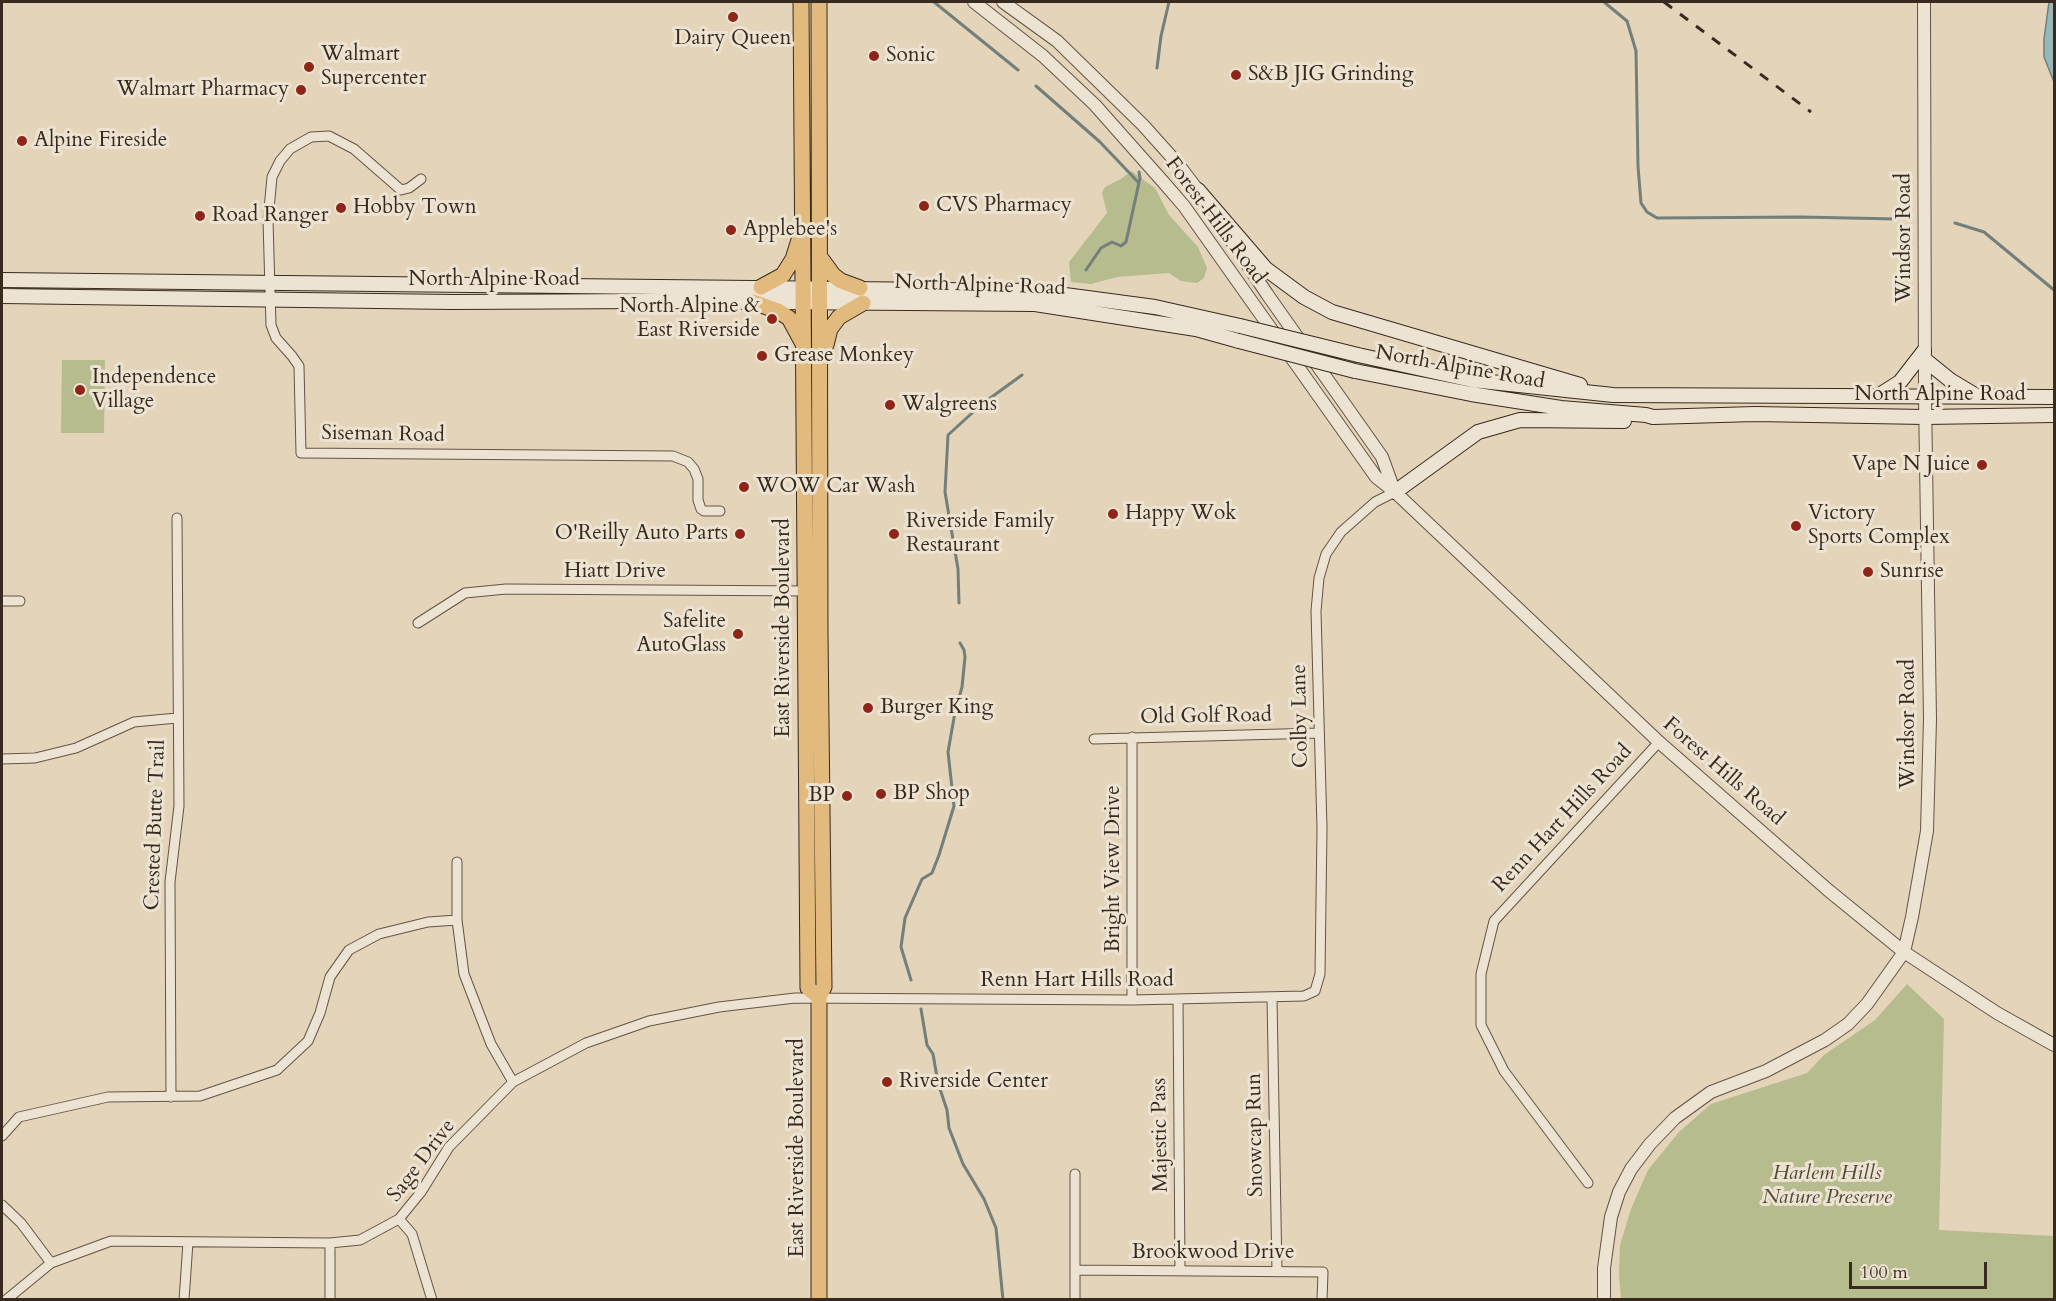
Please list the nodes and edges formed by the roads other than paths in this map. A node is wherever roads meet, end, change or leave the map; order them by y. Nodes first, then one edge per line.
1 (801, 2) edge
2 (819, 2) edge
3 (974, 2) edge
4 (1003, 2) edge
5 (1924, 2) edge
6 (421, 179) dead end
7 (1198, 190) junction
8 (803, 225) junction
9 (820, 257) junction
10 (2, 280) edge
11 (270, 282) junction
12 (761, 287) junction
13 (664, 294) junction
14 (804, 295) junction
15 (821, 295) junction
16 (2, 296) edge
17 (862, 296) junction
18 (270, 299) junction
19 (753, 302) junction
20 (804, 345) junction
21 (1924, 355) junction
22 (821, 365) junction
23 (1613, 394) junction
24 (1878, 396) junction
25 (1977, 396) junction
26 (1925, 397) junction
27 (2055, 397) edge
28 (2055, 415) edge
29 (1653, 417) junction
30 (1925, 417) junction
31 (1395, 492) junction
32 (720, 511) dead end
33 (177, 518) dead end
34 (804, 591) junction
35 (820, 591) junction
36 (20, 601) dead end
37 (2, 602) edge
38 (418, 623) dead end
39 (177, 718) junction
40 (1319, 733) junction
41 (1132, 737) junction
42 (1094, 739) dead end
43 (1659, 742) junction
44 (2, 759) edge
45 (457, 862) dead end
46 (457, 920) junction
47 (1904, 952) junction
48 (1320, 974) joint
49 (819, 997) junction
50 (1272, 998) junction
51 (1178, 999) junction
52 (1132, 1000) junction
53 (2055, 1045) edge
54 (513, 1082) junction
55 (171, 1097) junction
56 (2, 1136) edge
57 (1076, 1174) dead end
58 (1588, 1184) dead end
59 (2, 1206) edge
60 (399, 1219) junction
61 (188, 1242) junction
62 (330, 1243) junction
63 (51, 1263) junction
64 (1075, 1270) junction
65 (1180, 1271) junction
66 (1277, 1272) junction
67 (6, 1299) edge
68 (184, 1299) edge
69 (330, 1299) edge
70 (432, 1299) edge
71 (819, 1299) edge
72 (1075, 1299) edge
73 (1322, 1299) edge
74 (1604, 1299) edge

1 - 8 main road, East Riverside Boulevard
2 - 9 main road, East Riverside Boulevard
3 - 31 street, Forest Hills Road
4 - 7 street, Forest Hills Road
5 - 21 street, Windsor Road
6 - 11 street, Siseman Road
7 - 23 main road
7 - 31 street, Forest Hills Road
8 - 12 main road
8 - 14 main road, East Riverside Boulevard
9 - 15 main road, East Riverside Boulevard
9 - 17 main road
10 - 11 main road, North Alpine Road
11 - 13 main road, North Alpine Road
11 - 18 street, Siseman Road
12 - 13 main road, North Alpine Road
12 - 14 main road, North Alpine Road
13 - 18 main road, North Alpine Road
13 - 19 main road, North Alpine Road
14 - 15 main road, North Alpine Road
14 - 19 main road, North Alpine Road
14 - 20 main road, East Riverside Boulevard
15 - 17 main road, North Alpine Road
15 - 22 main road, East Riverside Boulevard
16 - 18 main road, North Alpine Road
17 - 22 main road
17 - 23 main road, North Alpine Road, bridge
17 - 29 main road, North Alpine Road, bridge
18 - 32 street, Siseman Road
19 - 20 main road
20 - 34 main road, East Riverside Boulevard
21 - 24 main road
21 - 25 main road
21 - 26 street, Windsor Road
22 - 35 main road, East Riverside Boulevard
23 - 24 main road, North Alpine Road
24 - 26 main road, North Alpine Road
25 - 26 main road, North Alpine Road
25 - 27 main road, North Alpine Road
26 - 30 street, Windsor Road
28 - 30 main road, North Alpine Road
29 - 30 main road, North Alpine Road
29 - 31 main road
30 - 47 street, Windsor Road
31 - 40 street, Colby Lane
31 - 43 street, Forest Hills Road
33 - 39 street, Crested Butte Trail
34 - 35 street, Hiatt Drive
34 - 38 street, Hiatt Drive
34 - 49 main road, East Riverside Boulevard
35 - 49 main road, East Riverside Boulevard
36 - 37 street
39 - 44 street
39 - 55 street, Crested Butte Trail
40 - 41 street, Old Golf Road
40 - 48 street, Colby Lane
41 - 42 street, Old Golf Road
41 - 52 street, Bright View Drive
43 - 47 street, Forest Hills Road
43 - 58 street, Renn Hart Hills Road
45 - 46 street
46 - 54 street
46 - 55 street
47 - 53 street, Forest Hills Road
47 - 74 street, Windsor Road
48 - 50 street, Renn Hart Hills Road
49 - 52 street, Renn Hart Hills Road
49 - 54 street, Sage Drive
49 - 71 main road, East Riverside Boulevard
50 - 51 street, Renn Hart Hills Road
50 - 66 street, Snowcap Run
51 - 52 street, Renn Hart Hills Road
51 - 65 street, Majestic Pass
54 - 60 street, Sage Drive
55 - 56 street
57 - 64 street
59 - 63 street
60 - 62 street, Sage Drive
60 - 70 street
61 - 62 street, Sage Drive
61 - 63 street, Sage Drive
61 - 68 street
62 - 69 street
63 - 67 street, Sage Drive
64 - 65 street, Brookwood Drive
64 - 72 street
65 - 66 street, Brookwood Drive
66 - 73 street, Brookwood Drive

